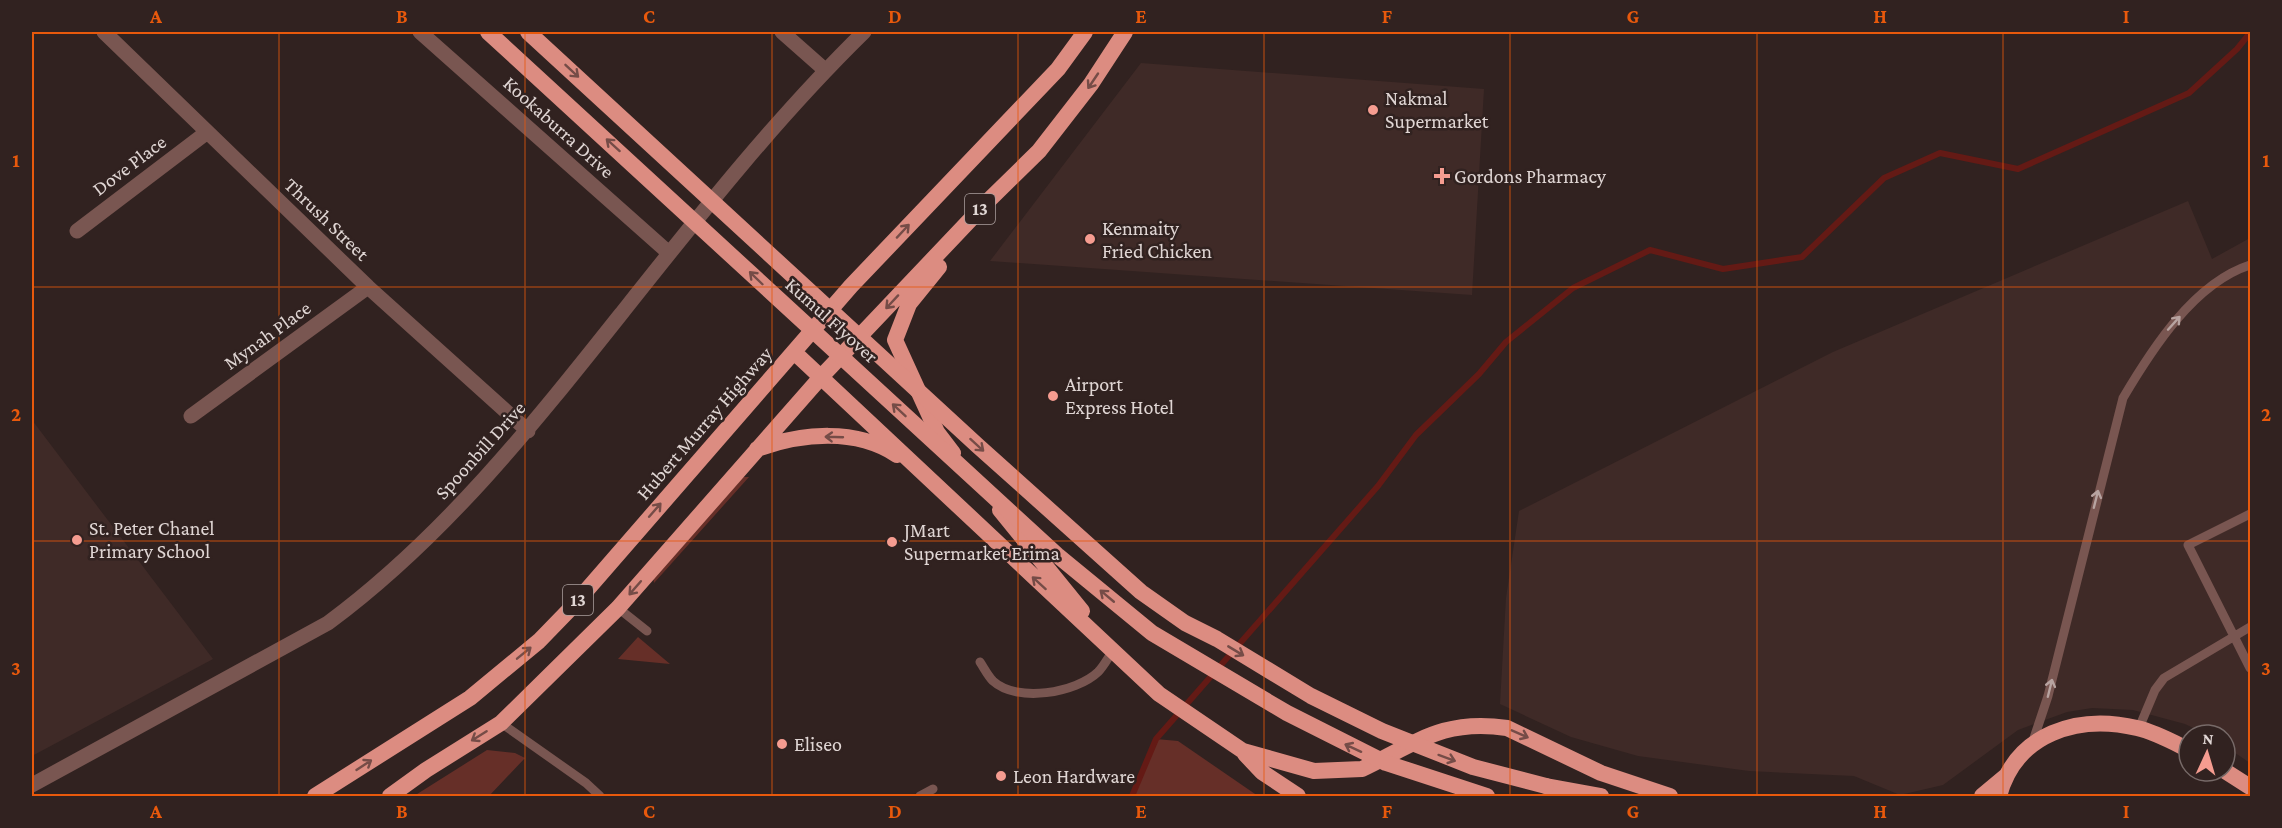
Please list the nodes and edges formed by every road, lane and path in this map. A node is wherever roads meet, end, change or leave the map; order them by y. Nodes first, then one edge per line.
1 (104, 32) edge
2 (420, 32) edge
3 (488, 32) edge
4 (528, 32) edge
5 (783, 32) edge
6 (864, 32) edge
7 (1085, 32) edge
8 (1125, 32) edge
9 (825, 70) junction
10 (206, 134) junction
11 (988, 201) junction
12 (77, 231) dead end
13 (669, 253) junction
14 (2250, 267) edge
15 (368, 287) junction
16 (794, 352) junction
17 (821, 377) junction
18 (191, 416) dead end
19 (528, 431) junction
20 (757, 449) junction
21 (926, 473) junction
22 (2250, 514) edge
23 (618, 608) junction
24 (2250, 627) edge
25 (647, 631) dead end
26 (2234, 636) junction
27 (1114, 649) junction
28 (980, 662) dead end
29 (2250, 668) edge
30 (501, 723) junction
31 (2139, 728) junction
32 (2032, 744) junction
33 (2177, 745) edge
34 (1235, 747) junction
35 (2007, 775) junction
36 (2237, 779) edge
37 (32, 785) edge
38 (2250, 787) edge
39 (933, 789) dead end
40 (315, 796) edge
41 (390, 796) edge
42 (600, 796) edge
43 (920, 796) edge
44 (1298, 796) edge
45 (1487, 796) edge
46 (1601, 796) edge
47 (1670, 796) edge
48 (1982, 796) edge
49 (1999, 796) edge

1 - 10 street, Thrush Street
2 - 13 street, Kookaburra Drive
45 -> 3 highway, Kumul Flyover, bridge
4 -> 46 highway, Kumul Flyover, bridge
5 - 9 street
6 - 9 street, Spoonbill Drive
16 -> 7 highway, Hubert Murray Highway / 13
8 -> 11 highway, 13
9 - 13 street, Spoonbill Drive
10 - 12 street, Dove Place
10 - 15 street, Thrush Street
11 -> 17 highway, 13
11 - 27 highway
13 - 19 street, Spoonbill Drive
32 -> 14 lane
15 - 18 street, Mynah Place
15 - 19 street, Thrush Street
16 - 17 highway
40 -> 16 highway, Hubert Murray Highway / 13
17 - 20 highway, 13
17 - 21 highway
19 - 37 street, Spoonbill Drive
21 -> 20 highway
20 -> 23 highway, 13
27 -> 21 highway
22 - 26 lane
23 - 25 lane
23 - 30 highway, 13
24 - 26 lane
26 - 29 lane
26 - 31 lane
27 - 28 lane
27 - 34 highway
30 -> 41 highway, 13
30 - 42 lane
31 - 32 highway
31 - 33 highway
32 - 35 highway
34 - 44 highway
34 -> 47 highway
35 - 48 highway
35 - 49 highway
36 - 38 highway
39 - 43 lane

